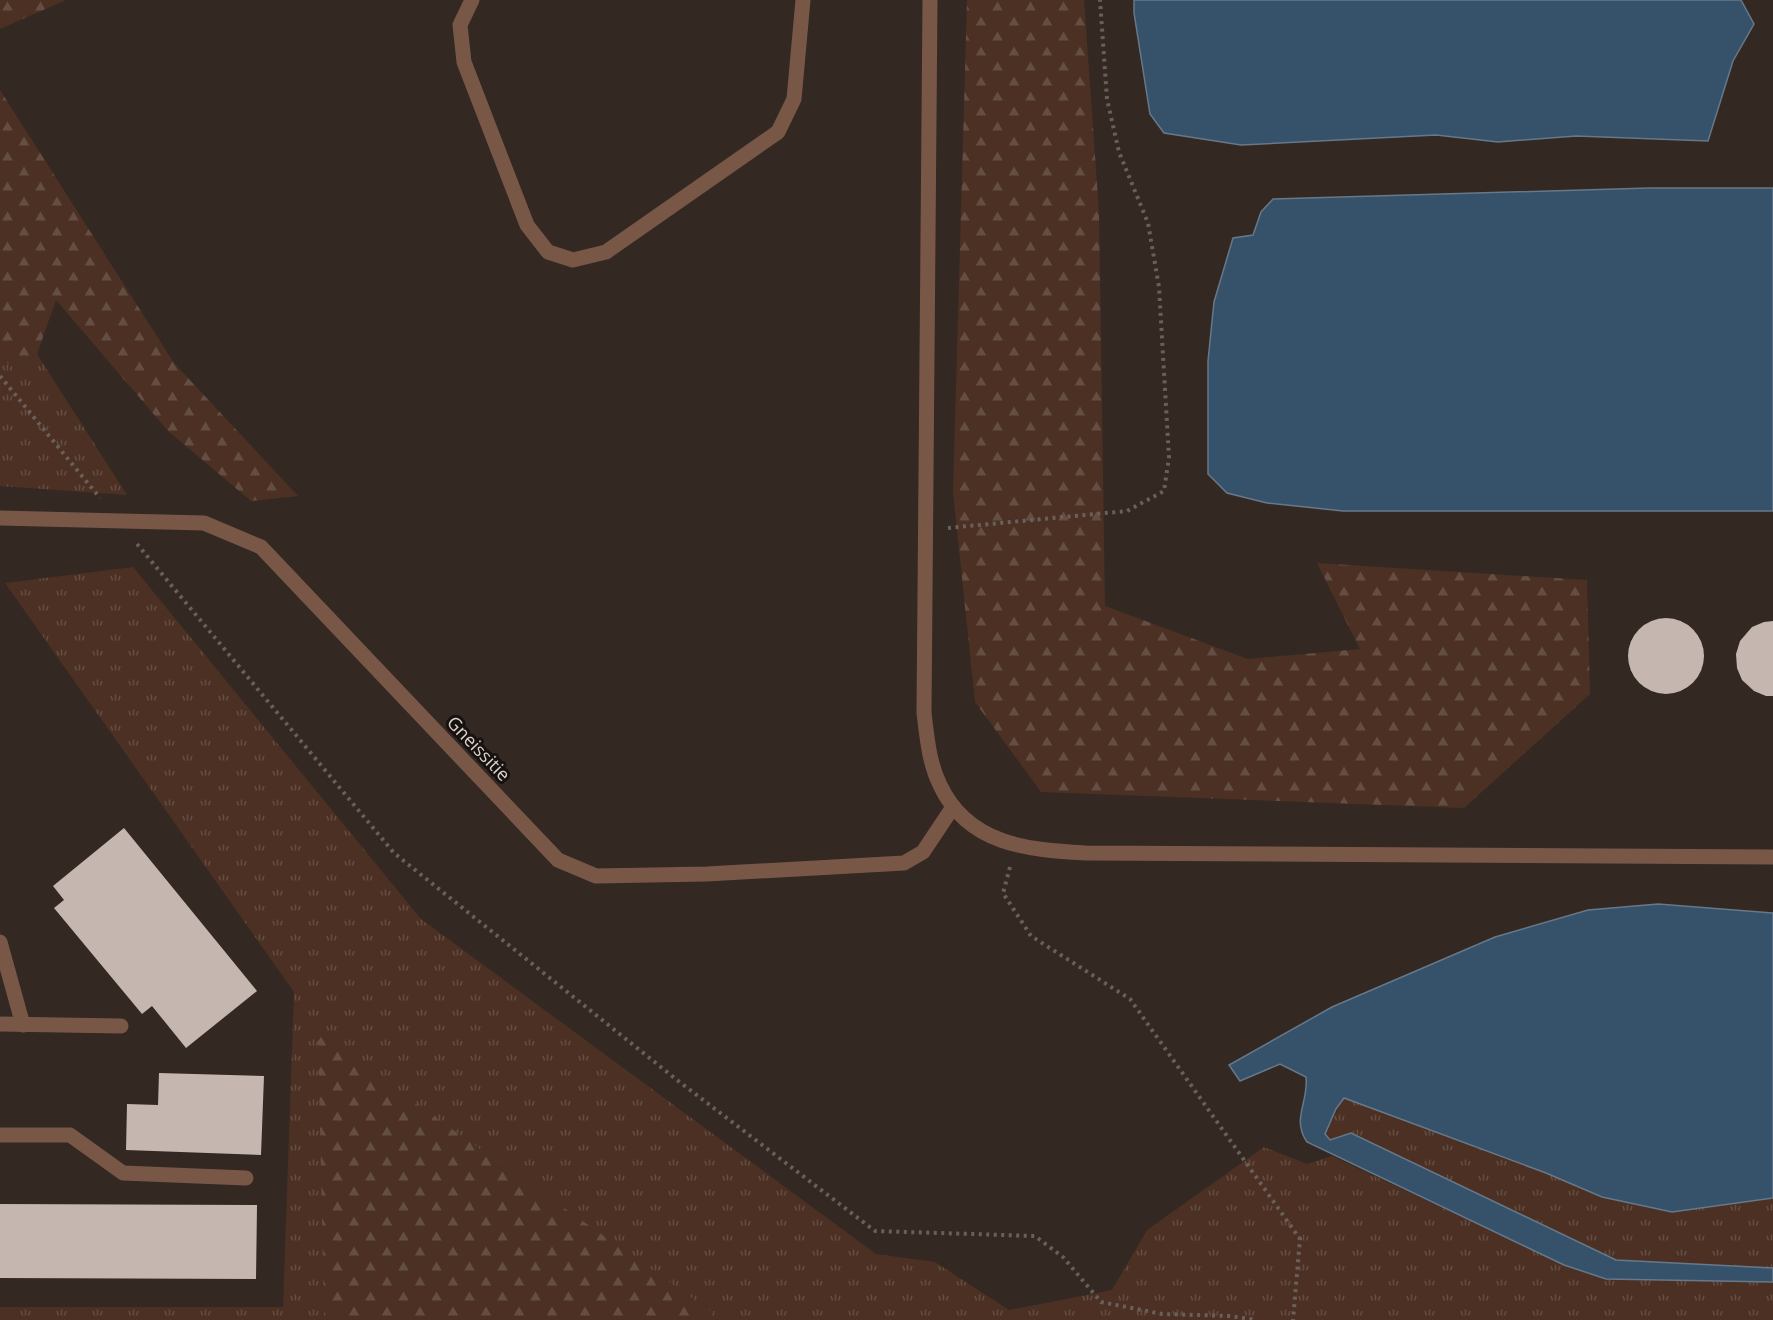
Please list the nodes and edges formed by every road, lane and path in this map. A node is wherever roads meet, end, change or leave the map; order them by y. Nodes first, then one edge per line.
1 (472, 0) edge
2 (803, 0) edge
3 (930, 0) edge
4 (1100, 0) edge
5 (0, 376) edge
6 (57, 446) dead end
7 (0, 518) edge
8 (925, 530) junction
9 (196, 614) dead end
10 (953, 807) junction
11 (1016, 846) junction
12 (1773, 857) edge
13 (0, 942) edge
14 (0, 1024) edge
15 (23, 1025) junction
16 (121, 1026) dead end
17 (0, 1135) edge
18 (246, 1178) dead end
19 (1257, 1320) edge
20 (1293, 1320) edge

1 - 2 street
3 - 8 street
4 - 8 path
5 - 6 path
7 - 10 street, Gneissitie
8 - 10 street
9 - 19 path
10 - 11 street
11 - 12 street
11 - 20 path
13 - 15 street
14 - 15 street
15 - 16 street
17 - 18 street

